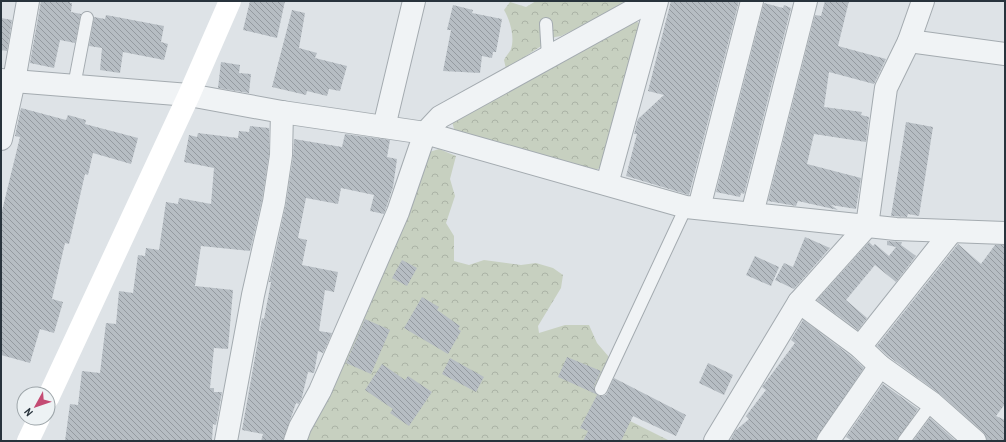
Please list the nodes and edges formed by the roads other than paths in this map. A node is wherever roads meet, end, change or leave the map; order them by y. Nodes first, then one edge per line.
1 (28, 1) edge
2 (230, 1) edge
3 (414, 1) edge
4 (650, 1) edge
5 (657, 1) edge
6 (752, 1) edge
7 (806, 1) edge
8 (923, 1) edge
9 (87, 18) dead end
10 (546, 24) dead end
11 (909, 41) junction
12 (1005, 54) edge
13 (548, 57) junction
14 (7, 81) edge
15 (74, 86) junction
16 (188, 95) junction
17 (282, 112) junction
18 (384, 127) junction
19 (425, 133) junction
20 (1, 139) edge
21 (607, 184) junction
22 (692, 208) junction
23 (752, 214) junction
24 (866, 226) junction
25 (952, 231) junction
26 (1005, 232) edge
27 (800, 302) junction
28 (860, 347) junction
29 (880, 366) junction
30 (54, 386) edge
31 (602, 388) dead end
32 (932, 403) junction
33 (35, 426) edge
34 (28, 441) edge
35 (226, 441) edge
36 (295, 441) edge
37 (715, 441) edge
38 (828, 441) edge
39 (904, 441) edge
40 (975, 441) edge

1 - 14 street
2 - 16 street
3 - 18 street
4 - 13 street
5 - 21 street
6 - 22 street
7 - 23 street
8 - 11 street
9 - 15 lane
10 - 13 lane
11 - 12 street
11 - 24 street
13 - 19 street
14 - 15 street
14 - 20 street
15 - 16 street
16 - 17 street
16 - 30 street
17 - 18 street
17 - 35 street
18 - 19 street
19 - 21 street
19 - 36 street
21 - 22 street
22 - 23 street
22 - 31 lane
23 - 24 street
24 - 25 street
24 - 27 street
25 - 26 street
25 - 28 street
27 - 28 street
27 - 37 street
28 - 29 street
29 - 32 street
29 - 38 street
32 - 39 lane
32 - 40 street
33 - 34 street

